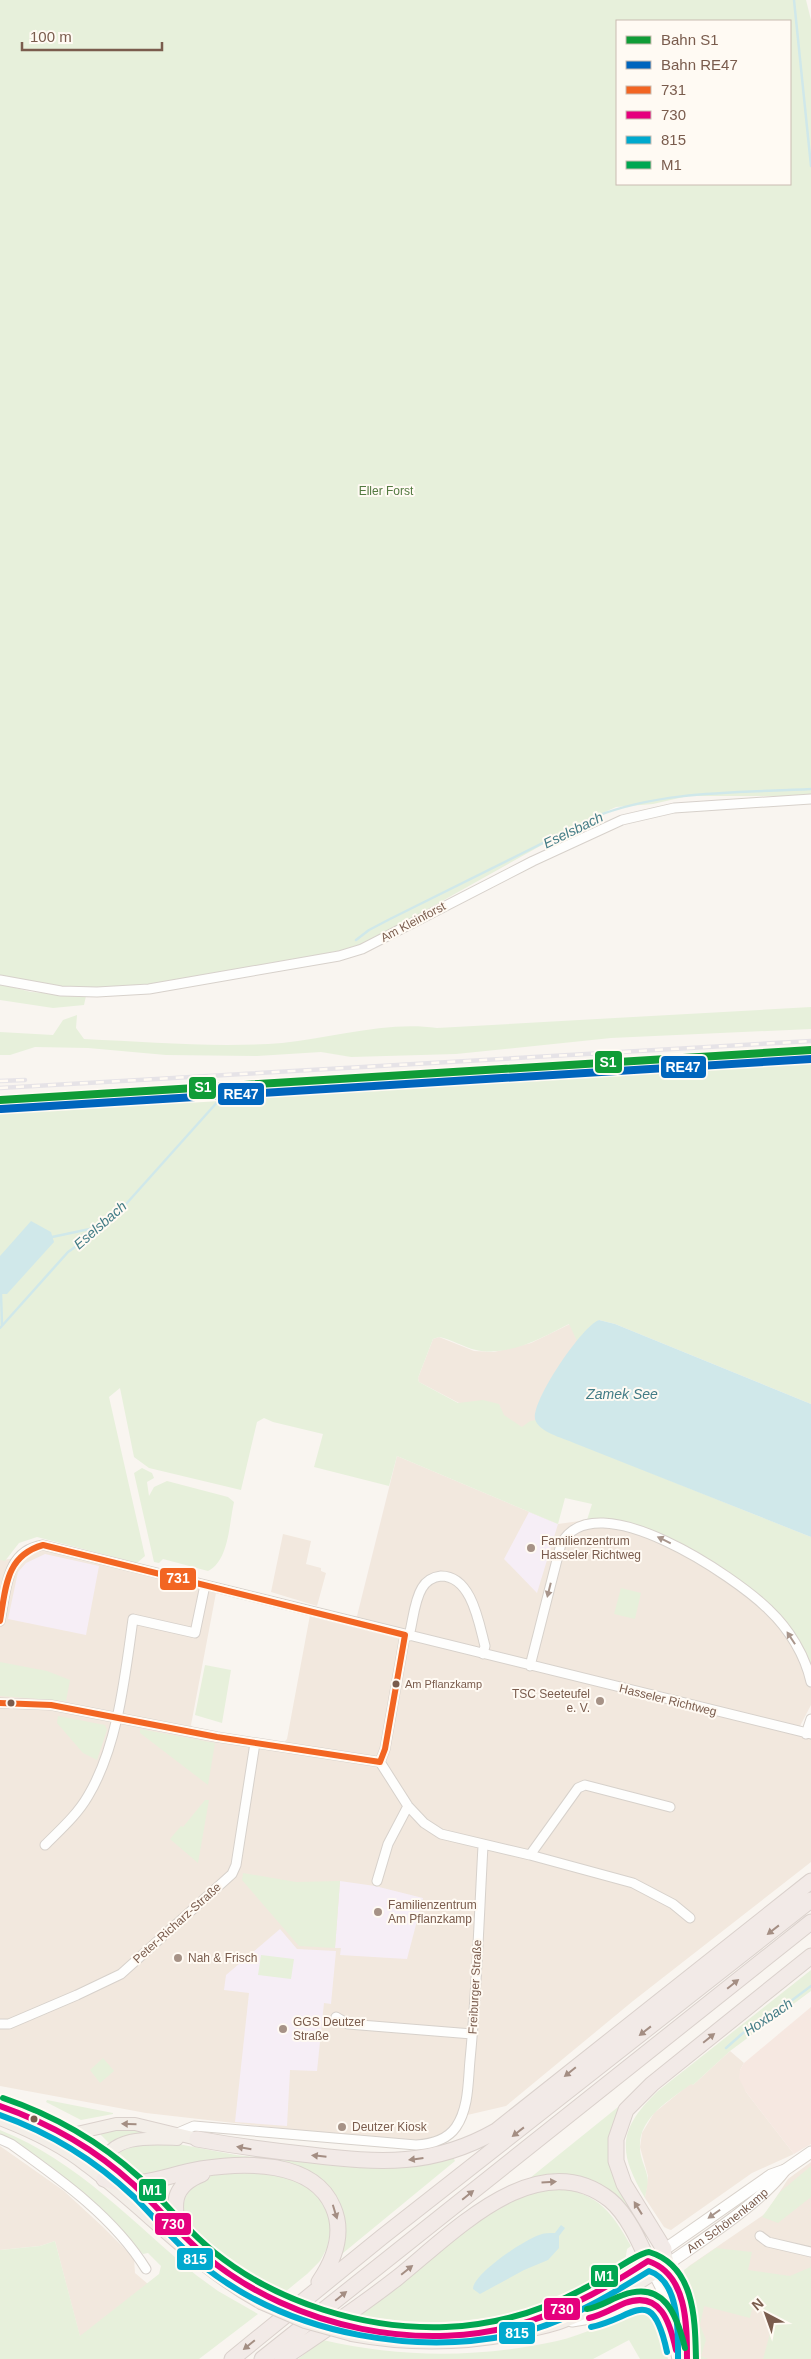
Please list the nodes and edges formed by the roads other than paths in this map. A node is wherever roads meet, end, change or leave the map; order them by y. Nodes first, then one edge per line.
1 (811, 799) edge
2 (0, 980) edge
3 (205, 1585) junction
4 (0, 1621) edge
5 (407, 1635) junction
6 (483, 1654) junction
7 (530, 1666) junction
8 (811, 1682) edge
9 (0, 1703) edge
10 (117, 1719) junction
11 (811, 1719) edge
12 (809, 1734) edge
13 (255, 1743) junction
14 (380, 1762) junction
15 (408, 1806) junction
16 (670, 1807) dead end
17 (46, 1845) dead end
18 (483, 1846) junction
19 (530, 1855) junction
20 (377, 1881) dead end
21 (811, 1881) edge
22 (811, 1900) edge
23 (690, 1918) dead end
24 (811, 1922) edge
25 (811, 1956) edge
26 (336, 2017) dead end
27 (0, 2024) edge
28 (472, 2034) junction
29 (0, 2106) edge
30 (0, 2119) edge
31 (496, 2131) junction
32 (196, 2132) junction
33 (68, 2135) junction
34 (171, 2136) junction
35 (0, 2139) edge
36 (811, 2152) edge
37 (104, 2159) junction
38 (223, 2168) junction
39 (469, 2170) junction
40 (104, 2179) junction
41 (133, 2184) junction
42 (180, 2233) junction
43 (760, 2236) dead end
44 (811, 2252) edge
45 (660, 2263) junction
46 (146, 2268) dead end
47 (307, 2298) junction
48 (265, 2300) junction
49 (670, 2321) junction
50 (561, 2323) junction
51 (356, 2332) junction
52 (232, 2359) edge
53 (262, 2359) edge
54 (282, 2359) edge
55 (678, 2359) edge
56 (687, 2359) edge

1 - 2 street, Am Kleinforst
3 - 4 street, Hasseler Richtweg
3 - 5 street, Hasseler Richtweg
3 - 10 street
5 - 6 street, Hasseler Richtweg
5 - 6 street
5 - 14 street
6 - 7 street, Hasseler Richtweg
8 -> 7 street
7 - 12 street, Hasseler Richtweg
9 - 10 street
10 - 13 street
10 - 17 street
11 - 12 street, Hasseler Richtweg
13 - 14 street
13 - 27 street, Peter-Richarz-Straße
14 - 15 street
15 - 18 street
15 - 20 street
16 - 19 street
18 - 19 street
18 - 28 street, Freiburger Straße
19 - 23 street
21 -> 31 highway
22 -> 39 highway
53 -> 24 highway
45 -> 25 highway
26 - 28 street
28 - 32 street, Freiburger Straße
29 - 33 main road, Am Schönenkamp
30 - 40 main road, Am Schönenkamp
31 -> 32 highway
31 - 39 highway
32 - 34 main road
34 -> 33 main road
33 - 37 main road, Am Schönenkamp
34 - 37 main road
35 - 46 street
36 - 45 street, Am Schönenkamp
37 - 40 main road
37 - 41 main road, Am Schönenkamp
38 - 41 highway
38 - 42 highway
38 -> 47 highway
39 - 47 highway
40 - 41 highway
40 - 48 main road, Am Schönenkamp
41 - 42 main road, Am Schönenkamp
42 - 48 main road, Am Schönenkamp
43 - 44 street
45 - 49 street
45 - 50 main road, Am Schönenkamp
45 - 51 main road, Am Schönenkamp
54 -> 45 highway
45 - 56 street
47 -> 52 highway
48 - 51 main road, Am Schönenkamp, bridge
49 - 50 street
49 - 55 street
50 - 51 main road, Am Schönenkamp

